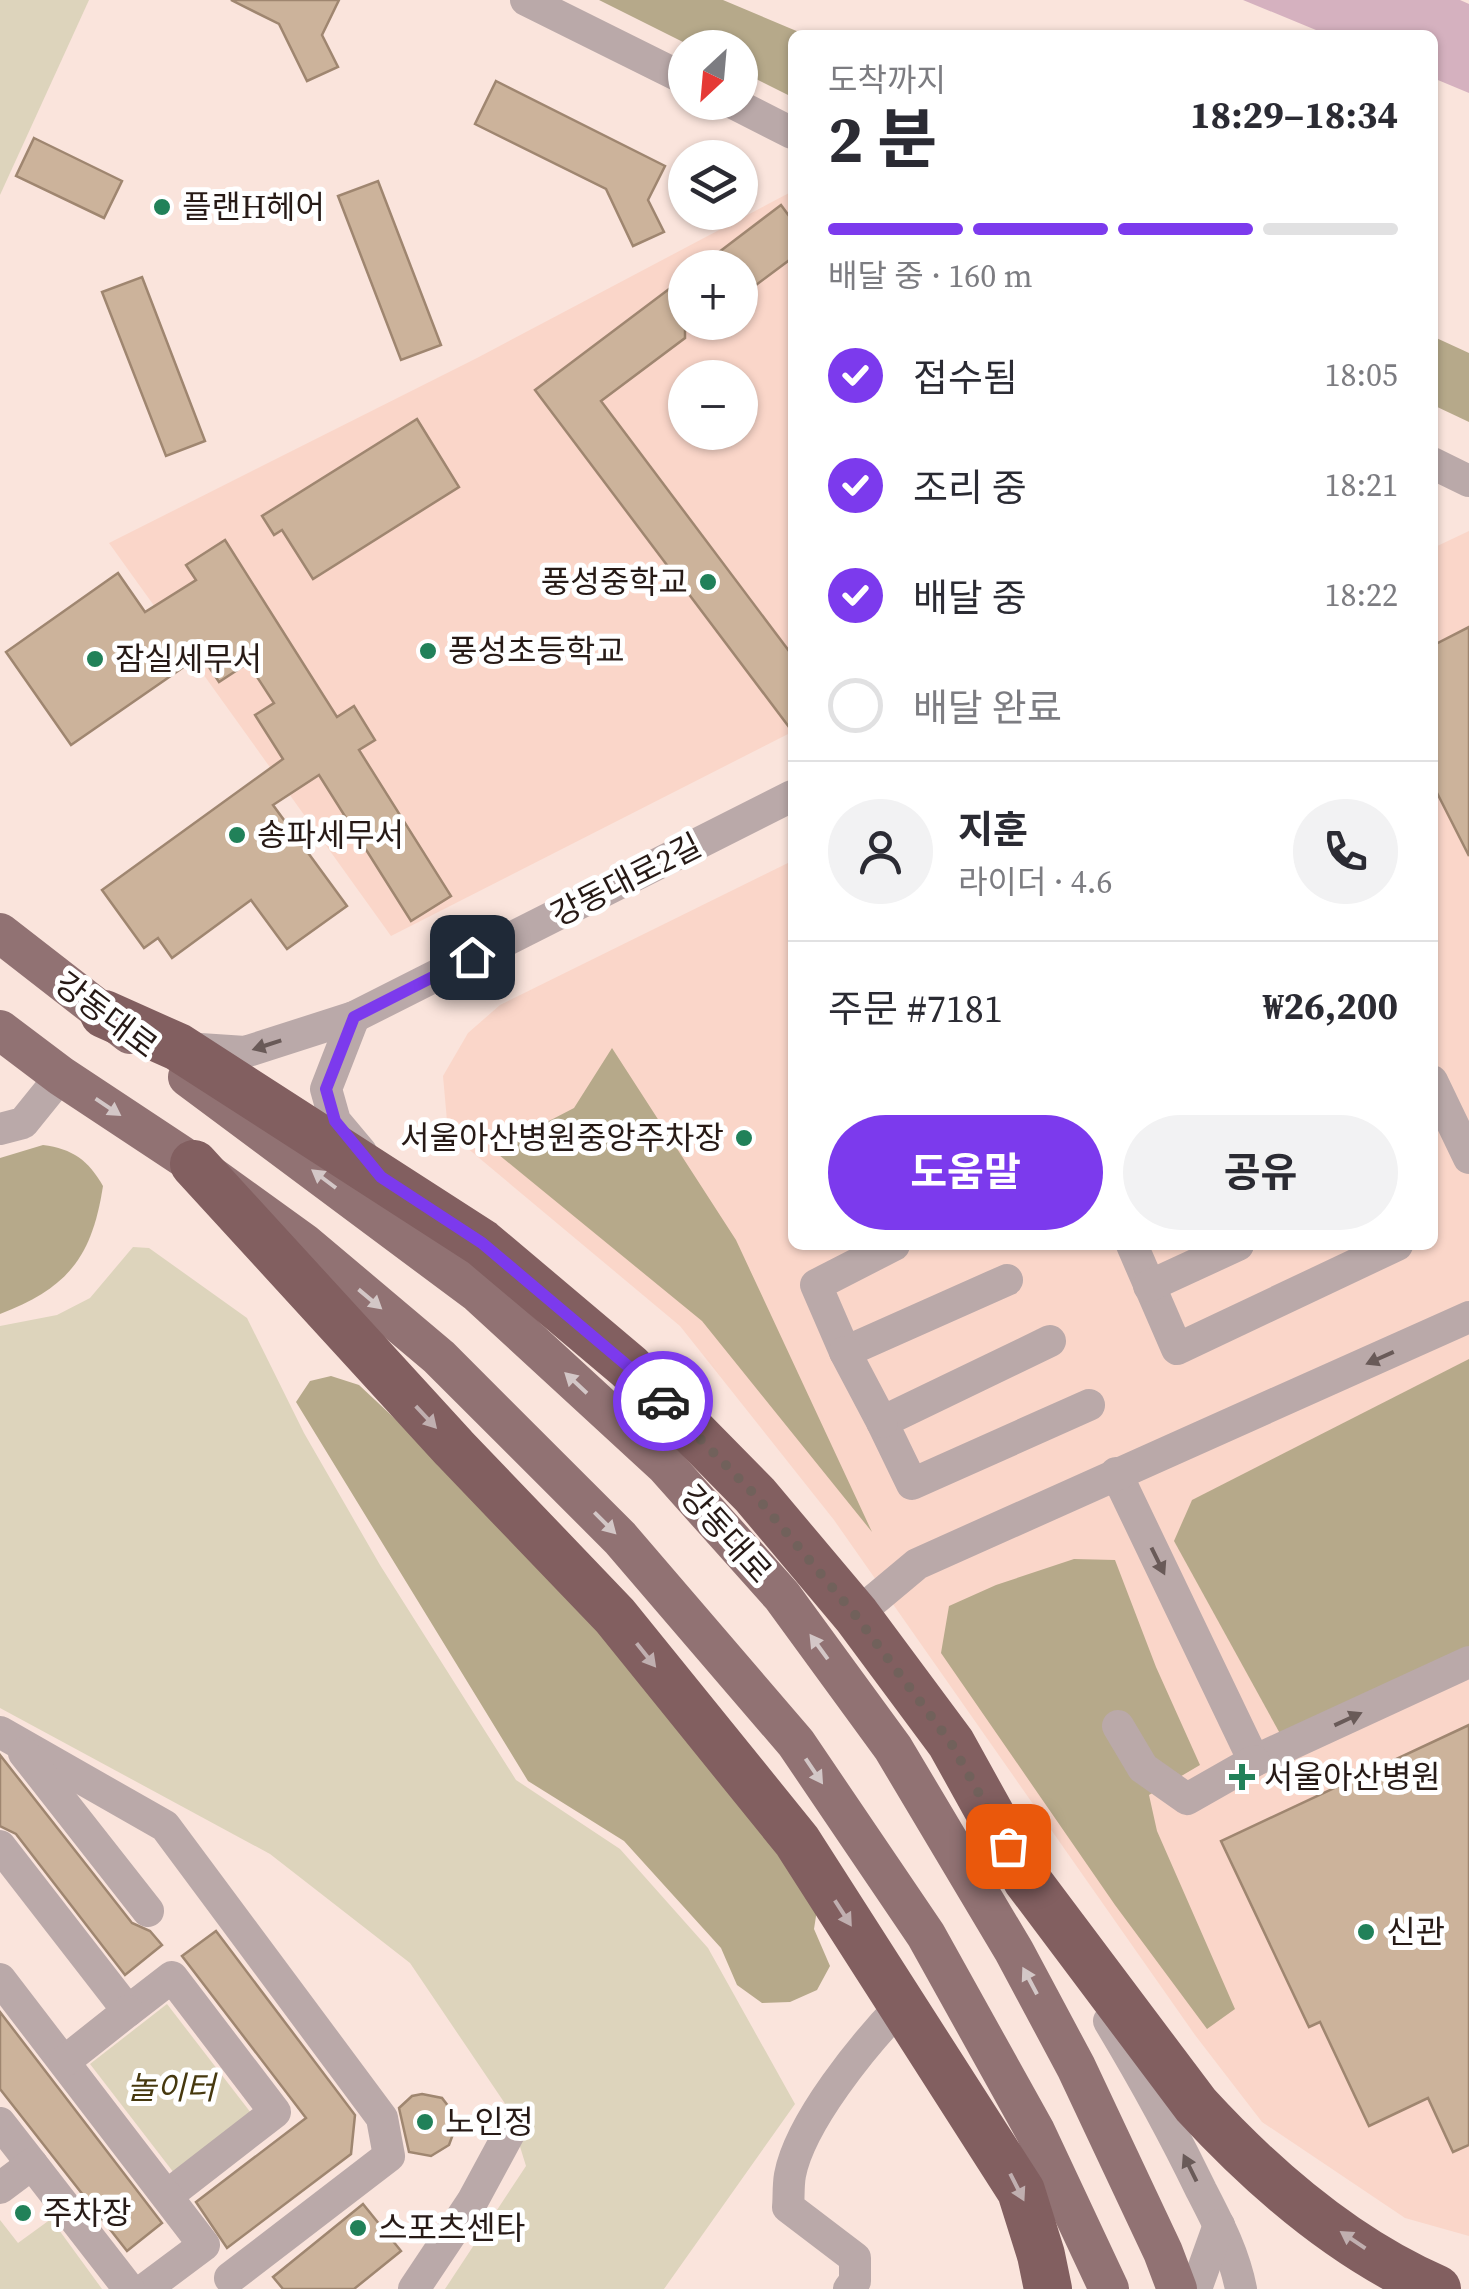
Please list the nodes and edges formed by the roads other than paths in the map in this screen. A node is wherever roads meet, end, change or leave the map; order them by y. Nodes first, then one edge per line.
1 (526, 0) edge
2 (668, 71) edge
3 (758, 115) edge
4 (788, 131) edge
5 (788, 798) edge
6 (0, 933) edge
7 (104, 1014) junction
8 (354, 1017) junction
9 (0, 1030) edge
10 (178, 1047) junction
11 (62, 1076) junction
12 (1438, 1093) edge
13 (0, 1130) edge
14 (1469, 1158) edge
15 (194, 1164) junction
16 (381, 1177) junction
17 (884, 1250) edge
18 (1134, 1250) edge
19 (1227, 1250) edge
20 (1386, 1250) edge
21 (1007, 1280) dead end
22 (1149, 1286) junction
23 (1469, 1317) edge
24 (1050, 1341) dead end
25 (845, 1352) junction
26 (1088, 1405) dead end
27 (882, 1422) junction
28 (1116, 1473) junction
29 (856, 1616) junction
30 (1469, 1662) edge
31 (1118, 1726) dead end
32 (8, 1737) edge
33 (1254, 1761) junction
34 (0, 1846) edge
35 (1027, 1880) junction
36 (148, 1912) dead end
37 (0, 1979) edge
38 (902, 2006) junction
39 (128, 2010) junction
40 (65, 2060) junction
41 (0, 2123) edge
42 (512, 2128) dead end
43 (32, 2164) junction
44 (0, 2188) edge
45 (168, 2195) junction
46 (1219, 2225) junction
47 (204, 2244) junction
48 (235, 2284) edge
49 (128, 2289) edge
50 (145, 2289) edge
51 (414, 2289) edge
52 (849, 2289) edge
53 (1048, 2289) edge
54 (1109, 2289) edge
55 (1177, 2289) edge
56 (1196, 2289) edge
57 (1242, 2289) edge
58 (1437, 2289) edge

1 - 2 street
3 - 4 street
5 - 8 street, 강동대로2길
6 - 7 main road, 강동대로
7 - 10 highway
55 -> 7 main road, 강동대로
8 -> 10 street, 강동대로2길
8 - 16 street
9 - 11 main road
10 - 16 highway
11 - 13 street
11 -> 15 main road
12 - 14 street
15 -> 38 highway
15 -> 54 main road
16 - 29 highway
17 - 25 street
18 - 22 street
19 - 22 street
20 - 22 street
21 - 25 street
23 -> 28 street
24 - 27 street
25 - 27 street
26 - 27 street
28 - 29 street
28 -> 33 street
29 - 35 highway
33 -> 30 street
31 - 33 street
32 - 36 street
32 - 48 street
34 - 39 street
46 -> 35 street
58 -> 35 highway
37 - 40 street
38 - 52 street
38 -> 53 highway
39 - 40 street
39 - 45 street
40 - 45 street
41 - 43 street
42 - 51 street
43 - 44 street
43 - 49 street
45 - 47 street
46 - 56 street
46 - 57 street
47 - 48 street
47 - 50 street

